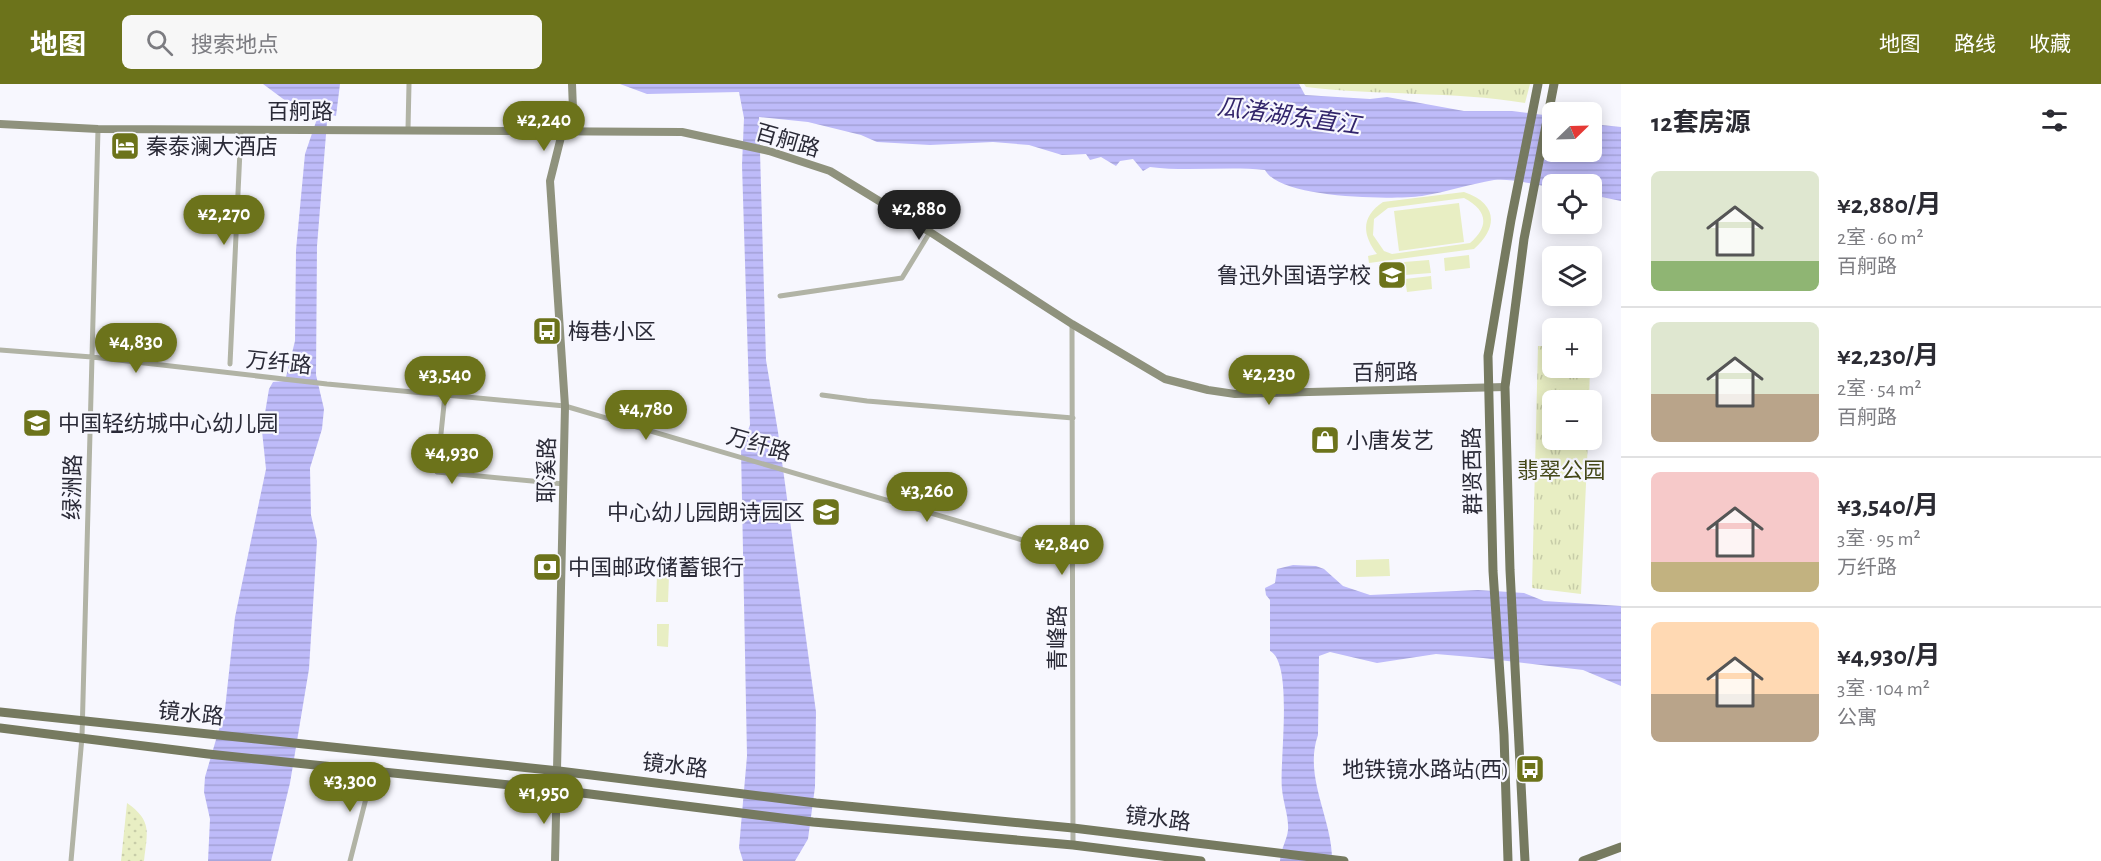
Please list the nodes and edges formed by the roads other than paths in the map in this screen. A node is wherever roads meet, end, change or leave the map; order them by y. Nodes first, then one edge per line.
1 (409, 84) edge
2 (572, 84) edge
3 (1538, 84) edge
4 (1554, 84) edge
5 (0, 124) edge
6 (98, 129) junction
7 (241, 129) junction
8 (408, 129) junction
9 (563, 129) junction
10 (930, 232) junction
11 (780, 296) dead end
12 (1072, 324) junction
13 (0, 350) edge
14 (92, 357) junction
15 (230, 364) dead end
16 (1505, 387) junction
17 (1490, 388) junction
18 (822, 394) dead end
19 (445, 395) junction
20 (565, 406) junction
21 (1073, 418) junction
22 (564, 484) junction
23 (1074, 555) junction
24 (0, 712) edge
25 (82, 722) junction
26 (0, 728) edge
27 (82, 737) junction
28 (373, 771) junction
29 (559, 771) junction
30 (558, 790) junction
31 (1073, 828) junction
32 (1073, 845) junction
33 (1621, 847) edge
34 (71, 861) edge
35 (350, 861) edge
36 (555, 861) edge
37 (1201, 861) edge
38 (1343, 861) edge
39 (1508, 861) edge
40 (1525, 861) edge
41 (1583, 861) edge

1 - 8 street
2 - 9 street, 耶溪路
3 - 17 main road, 群贤西路
4 - 16 main road, 群贤西路
5 - 6 street, 百舸路
6 - 7 street, 百舸路
6 - 14 street, 绿洲路
7 - 8 street, 百舸路
7 - 15 street
8 - 9 street, 百舸路
9 - 10 street, 百舸路
9 - 20 street, 耶溪路
10 - 11 street
10 - 12 street, 百舸路
12 - 17 street, 百舸路
12 - 21 street, 青峰路
13 - 14 street, 万纤路
14 - 19 street, 万纤路
14 - 25 street, 绿洲路
16 - 17 street, 百舸路
16 - 40 main road, 群贤西路
17 - 39 main road, 群贤西路
18 - 21 street
19 - 20 street, 万纤路
19 - 22 street
20 - 22 street, 耶溪路
20 - 23 street, 万纤路
21 - 23 street, 青峰路
22 - 29 street, 耶溪路
23 - 31 street, 青峰路
24 - 25 main road, 镜水路
25 - 27 street, 绿洲路
25 - 29 main road, 镜水路
26 - 27 main road, 镜水路
27 - 28 main road, 镜水路
27 - 34 street, 绿洲路
28 - 30 main road, 镜水路
28 - 35 street
29 - 30 street, 耶溪路
29 - 31 main road, 镜水路
30 - 32 main road, 镜水路
30 - 36 street, 耶溪路
31 - 32 street, 青峰路
31 - 38 main road, 镜水路
32 - 37 main road, 镜水路
33 - 41 main road

